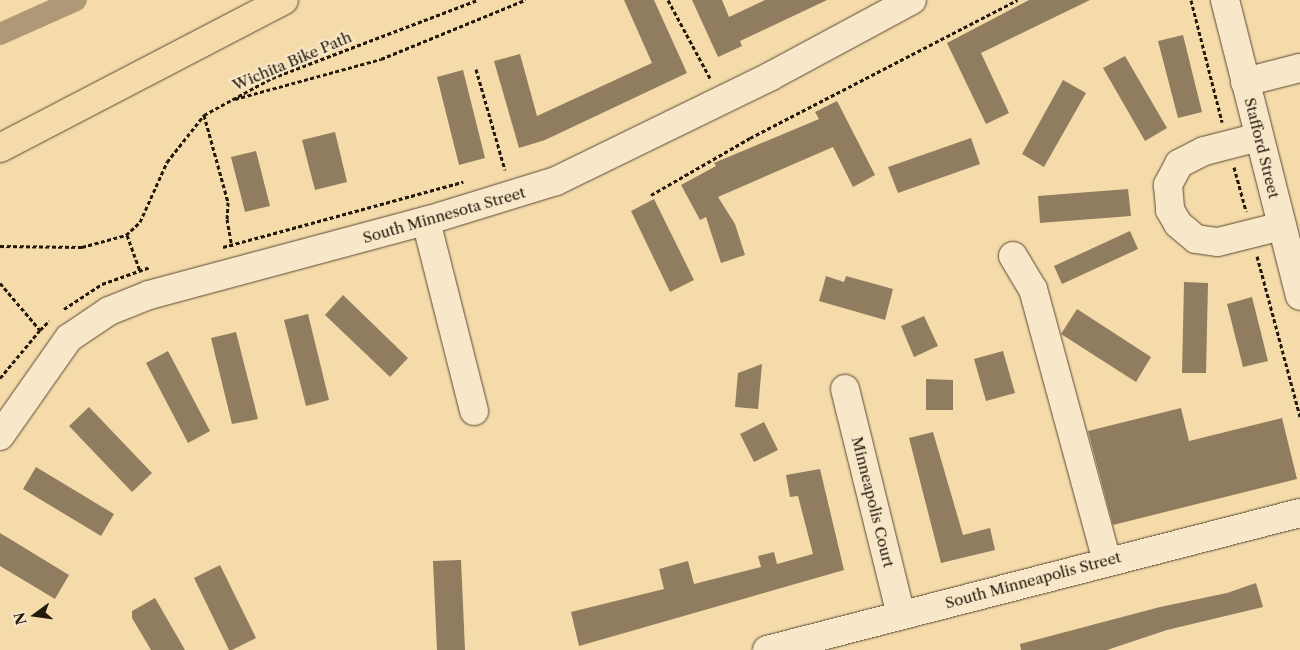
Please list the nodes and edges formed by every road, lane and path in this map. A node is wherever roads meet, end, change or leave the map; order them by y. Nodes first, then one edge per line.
1 (284, 0) edge
2 (477, 0) edge
3 (525, 0) edge
4 (668, 0) edge
5 (912, 0) edge
6 (1017, 0) edge
7 (1225, 0) edge
8 (1300, 68) edge
9 (476, 69) dead end
10 (718, 75) dead end
11 (710, 79) junction
12 (1245, 82) junction
13 (701, 83) dead end
14 (225, 102) junction
15 (204, 114) junction
16 (1259, 137) junction
17 (0, 148) edge
18 (513, 168) dead end
19 (505, 170) junction
20 (495, 173) dead end
21 (467, 181) dead end
22 (650, 195) dead end
23 (426, 221) junction
24 (1282, 226) junction
25 (126, 234) junction
26 (231, 245) junction
27 (0, 246) edge
28 (213, 250) dead end
29 (1012, 256) dead end
30 (158, 265) dead end
31 (139, 270) junction
32 (239, 272) junction
33 (0, 284) edge
34 (149, 295) junction
35 (1300, 296) edge
36 (62, 311) dead end
37 (56, 316) dead end
38 (40, 330) junction
39 (0, 378) edge
40 (845, 389) dead end
41 (474, 411) dead end
42 (0, 436) edge
43 (1300, 513) edge
44 (1107, 561) junction
45 (901, 615) junction
46 (768, 650) edge

1 - 17 highway
2 - 14 path, Wichita Bike Path
3 - 14 path
4 - 11 path
5 - 23 street, South Minnesota Street
6 - 22 path
7 - 12 street, Stafford Street
8 - 12 street
9 - 19 path
10 - 11 path
11 - 13 path
12 - 16 street, Stafford Street
14 - 15 path, Wichita Bike Path
15 - 25 path, Wichita Bike Path
15 - 26 path
16 - 24 street, Stafford Street
16 - 24 street
18 - 19 path
19 - 20 path
21 - 26 path
23 - 32 street, South Minnesota Street
23 - 41 street
24 - 35 street, Stafford Street
25 - 27 path
25 - 31 path
26 - 28 path
26 - 32 path
29 - 44 street
30 - 31 path
31 - 34 path
31 - 36 path
32 - 34 street, South Minnesota Street
33 - 38 path
34 - 42 street, South Minnesota Street
37 - 38 path
38 - 39 path
40 - 45 street, Minneapolis Court
43 - 44 street, South Minneapolis Street
44 - 45 street, South Minneapolis Street
45 - 46 street, South Minneapolis Street

